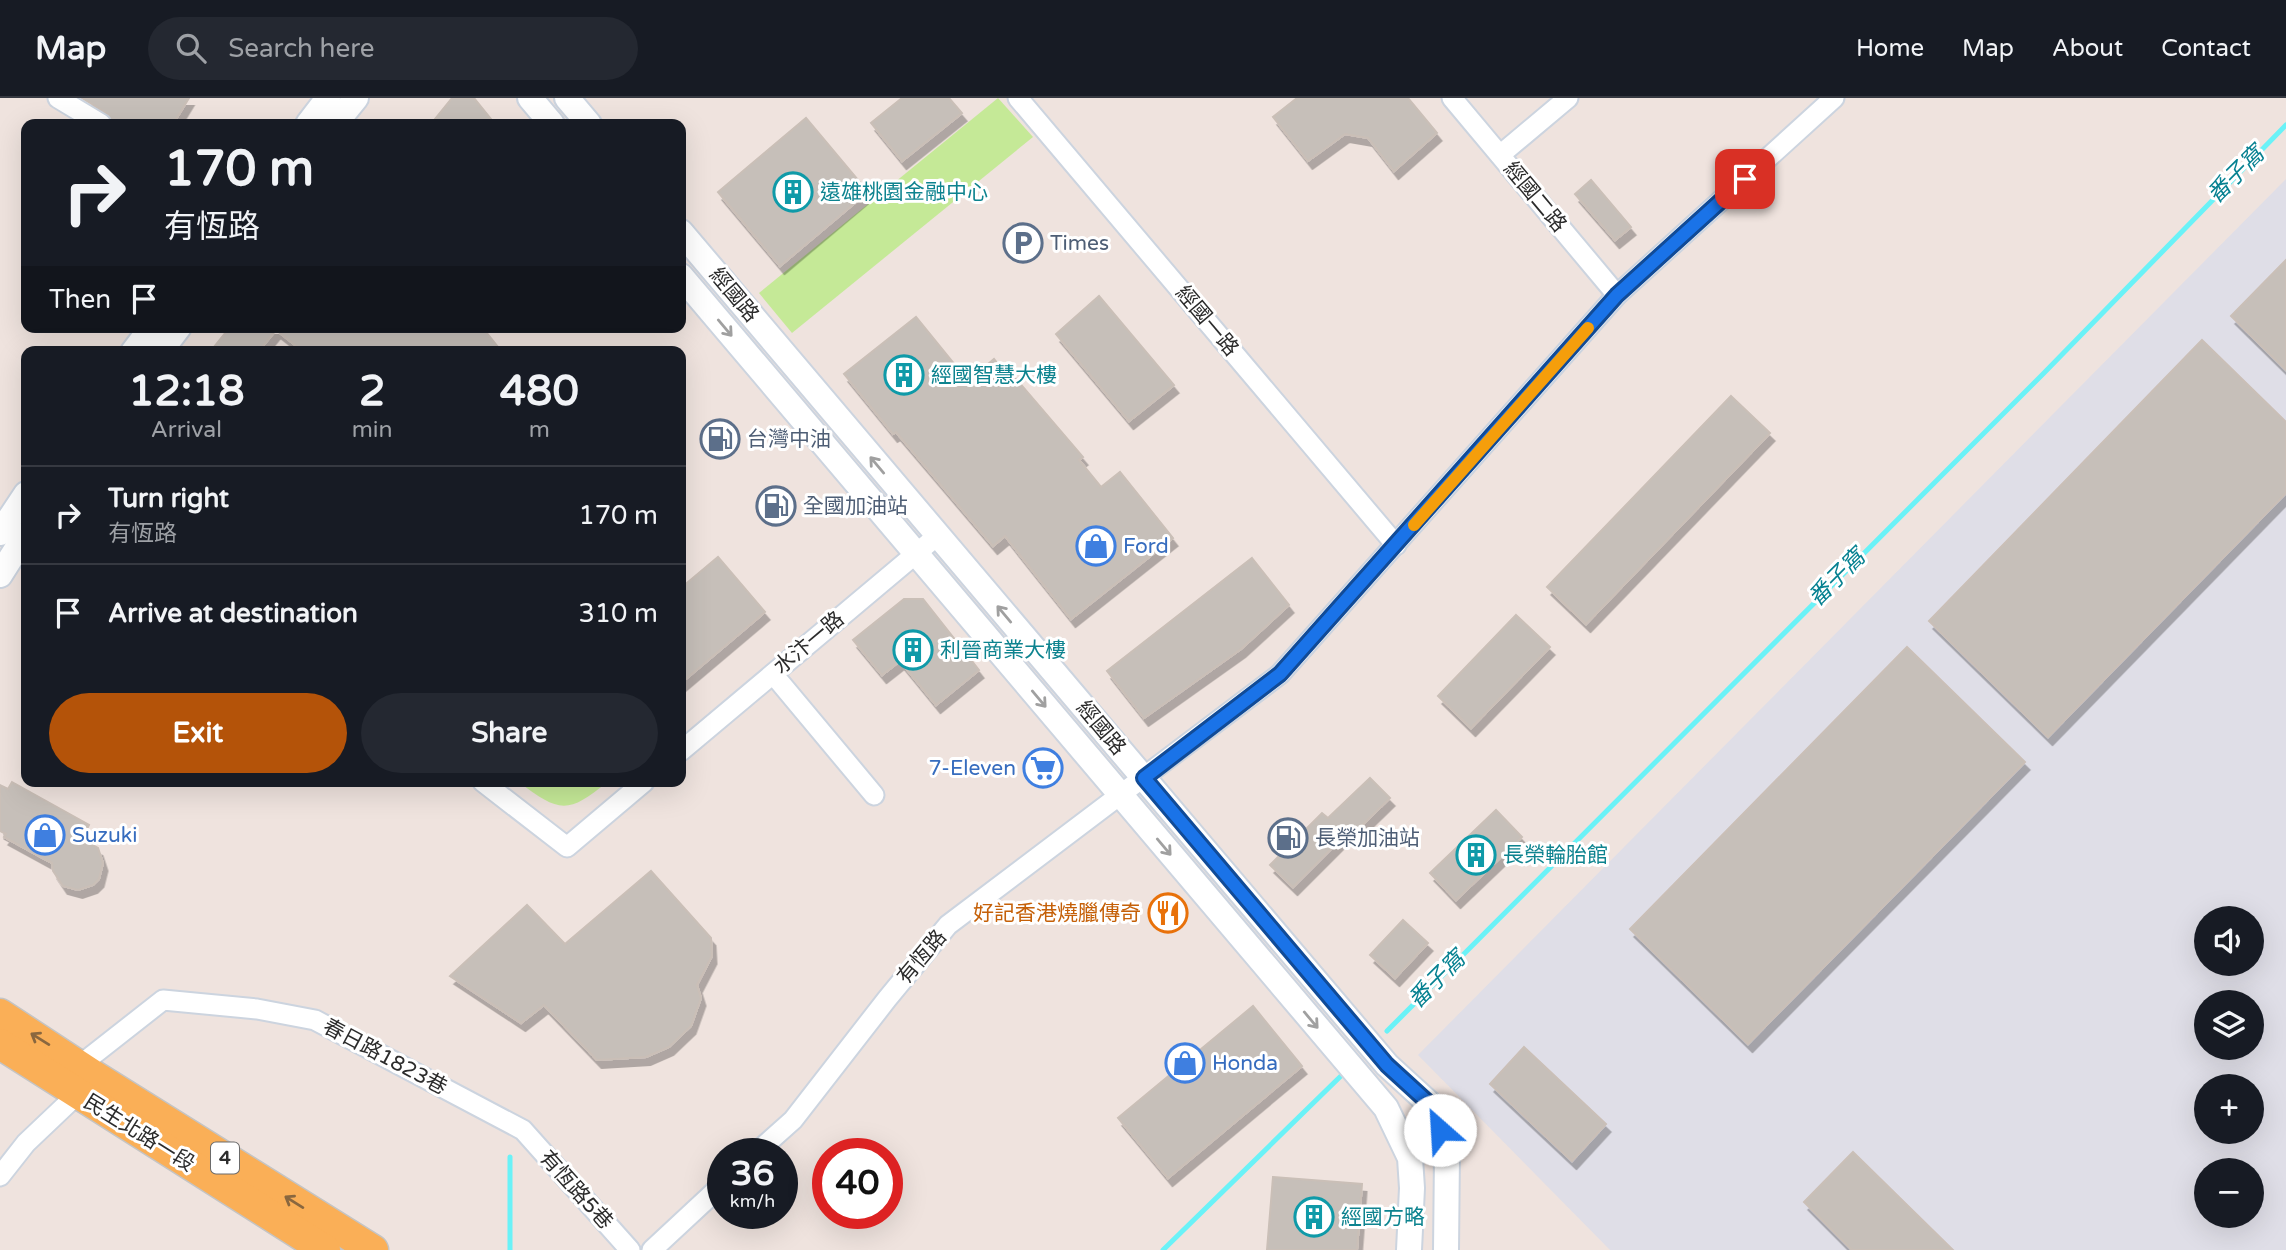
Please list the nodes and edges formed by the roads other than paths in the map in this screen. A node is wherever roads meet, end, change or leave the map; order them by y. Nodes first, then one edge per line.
1 (58, 98) edge
2 (328, 98) edge
3 (356, 98) edge
4 (530, 98) edge
5 (567, 98) edge
6 (1018, 98) edge
7 (1452, 98) edge
8 (1568, 98) edge
9 (1834, 98) edge
10 (93, 119) edge
11 (312, 119) edge
12 (339, 119) edge
13 (548, 119) edge
14 (585, 119) edge
15 (1500, 155) junction
16 (686, 238) edge
17 (686, 282) edge
18 (1617, 295) junction
19 (21, 502) edge
20 (0, 533) edge
21 (937, 536) junction
22 (21, 542) edge
23 (1395, 545) junction
24 (915, 554) junction
25 (0, 575) edge
26 (773, 674) junction
27 (686, 747) edge
28 (1144, 778) junction
29 (489, 787) edge
30 (638, 787) edge
31 (874, 795) dead end
32 (1120, 795) junction
33 (0, 1014) edge
34 (0, 1044) edge
35 (78, 1079) junction
36 (523, 1130) joint
37 (773, 1138) edge
38 (0, 1176) edge
39 (707, 1199) edge
40 (322, 1243) edge
41 (373, 1250) edge
42 (630, 1250) edge
43 (652, 1250) edge
44 (1409, 1250) edge
45 (1446, 1250) edge

1 - 10 street
2 - 11 street
3 - 12 street
4 - 13 street
5 - 14 street
6 - 23 street, 經國一路
7 - 15 street, 經國二路
8 - 15 street
9 - 18 street
15 - 18 street, 經國二路
21 -> 16 street, 經國路
17 -> 24 street, 經國路
18 - 23 street
19 - 20 street
21 - 24 street, 水汴一路
28 -> 21 street, 經國路
22 - 25 street
23 - 28 street
24 - 26 street, 水汴一路
24 -> 32 street, 經國路
26 - 27 street, 水汴一路
26 - 31 street
28 - 32 street, 有恆路
28 - 45 street, 經國路
29 - 30 street
32 - 37 street, 有恆路
32 -> 44 street, 經國路
35 -> 33 main road, 4
34 - 35 main road, 4
35 - 36 street, 春日路1823巷
35 - 38 street, 春日路1823巷
35 - 40 main road, 民生北路一段 / 4
36 - 42 street, 有恆路5巷
39 - 43 street
40 - 41 main road, 民生北路一段 / 4

